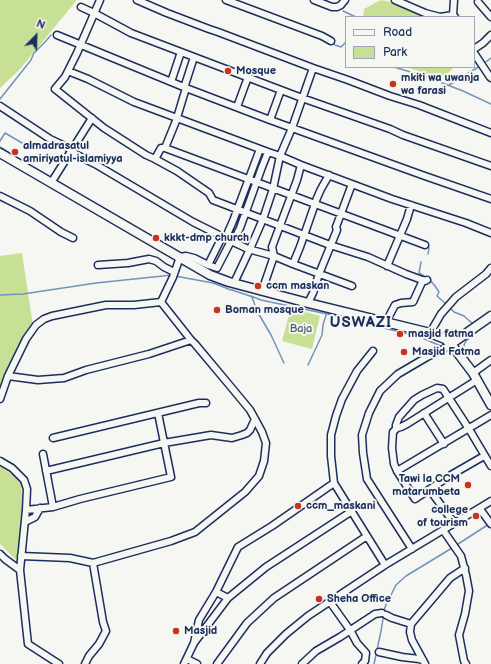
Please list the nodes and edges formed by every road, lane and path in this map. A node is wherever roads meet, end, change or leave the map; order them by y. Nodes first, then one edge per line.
1 (100, 0) edge
2 (137, 0) edge
3 (226, 0) edge
4 (314, 0) edge
5 (345, 0) edge
6 (395, 0) edge
7 (454, 0) edge
8 (478, 1) edge
9 (81, 7) dead end
10 (94, 13) junction
11 (436, 16) edge
12 (454, 16) edge
13 (491, 17) edge
14 (491, 34) edge
15 (57, 35) dead end
16 (331, 41) dead end
17 (80, 45) junction
18 (475, 48) edge
19 (181, 52) junction
20 (475, 55) edge
21 (194, 56) junction
22 (313, 68) junction
23 (68, 71) junction
24 (248, 77) junction
25 (491, 78) edge
26 (171, 82) junction
27 (186, 88) junction
28 (281, 90) junction
29 (302, 98) junction
30 (0, 106) edge
31 (236, 107) junction
32 (92, 118) junction
33 (176, 118) junction
34 (270, 120) junction
35 (292, 128) junction
36 (491, 133) edge
37 (165, 148) junction
38 (260, 149) junction
39 (72, 151) junction
40 (268, 152) junction
41 (0, 153) edge
42 (280, 156) junction
43 (155, 159) junction
44 (301, 165) junction
45 (491, 166) edge
46 (329, 175) junction
47 (248, 179) junction
48 (256, 182) junction
49 (51, 183) junction
50 (352, 184) junction
51 (273, 189) junction
52 (291, 195) junction
53 (0, 196) edge
54 (491, 198) edge
55 (316, 204) junction
56 (411, 205) junction
57 (237, 209) junction
58 (245, 212) junction
59 (342, 214) junction
60 (263, 219) junction
61 (280, 225) junction
62 (491, 233) edge
63 (305, 235) junction
64 (400, 236) junction
65 (73, 238) dead end
66 (226, 239) junction
67 (330, 245) junction
68 (425, 245) dead end
69 (250, 249) junction
70 (274, 256) junction
71 (180, 257) junction
72 (293, 264) junction
73 (98, 265) dead end
74 (208, 265) junction
75 (388, 266) junction
76 (491, 268) edge
77 (174, 274) junction
78 (319, 274) junction
79 (234, 283) junction
80 (352, 286) dead end
81 (262, 291) junction
82 (162, 302) junction
83 (308, 303) junction
84 (491, 316) edge
85 (386, 322) junction
86 (430, 333) junction
87 (190, 340) junction
88 (450, 345) junction
89 (373, 351) dead end
90 (491, 360) edge
91 (8, 376) junction
92 (474, 377) junction
93 (448, 397) junction
94 (0, 399) edge
95 (206, 403) dead end
96 (491, 404) edge
97 (158, 412) junction
98 (424, 413) junction
99 (491, 415) edge
100 (255, 418) junction
101 (397, 428) junction
102 (469, 429) junction
103 (53, 438) dead end
104 (164, 443) junction
105 (444, 444) junction
106 (43, 454) dead end
107 (484, 456) junction
108 (0, 461) edge
109 (491, 466) edge
110 (46, 471) junction
111 (397, 471) junction
112 (334, 482) junction
113 (430, 490) junction
114 (491, 501) edge
115 (53, 507) junction
116 (40, 508) junction
117 (480, 509) junction
118 (26, 510) junction
119 (352, 511) junction
120 (25, 522) junction
121 (454, 523) junction
122 (490, 523) edge
123 (443, 530) junction
124 (367, 536) junction
125 (412, 549) junction
126 (0, 554) edge
127 (22, 556) junction
128 (93, 563) junction
129 (385, 565) junction
130 (464, 568) junction
131 (20, 570) junction
132 (216, 592) junction
133 (228, 598) junction
134 (330, 602) junction
135 (411, 624) junction
136 (198, 625) junction
137 (205, 629) junction
138 (350, 630) junction
139 (194, 643) junction
140 (366, 653) junction
141 (186, 661) edge
142 (424, 662) edge
143 (59, 664) edge
144 (85, 664) edge
145 (196, 664) edge
146 (217, 664) edge
147 (260, 664) edge
148 (302, 664) edge
149 (362, 664) edge
150 (466, 664) edge

1 - 10 street
2 - 22 street
3 - 16 street
4 - 5 street
6 - 11 street
7 - 12 street
8 - 13 street
9 - 10 street
10 - 17 street
10 - 19 street
14 - 18 street
15 - 17 street
17 - 23 street
17 - 26 street
19 - 21 street
19 - 26 street
20 - 25 street
21 - 24 street
21 - 27 street
22 - 29 street
22 - 36 street
23 - 32 street
23 - 33 street
24 - 28 street
24 - 31 street
26 - 27 street
27 - 31 street
27 - 33 street
28 - 29 street
28 - 34 street
29 - 35 street
29 - 45 street
30 - 39 street
31 - 34 street
32 - 39 street
32 - 43 street
33 - 37 street
33 - 38 street
34 - 35 street
35 - 42 street
35 - 54 street
37 - 43 street
37 - 47 street
38 - 40 street
38 - 47 street
39 - 49 street
39 - 66 street
40 - 42 street
40 - 48 street
41 - 49 street
42 - 44 street
42 - 51 street
43 - 57 street
44 - 46 street
44 - 52 street
46 - 50 street
46 - 55 street
47 - 48 street
47 - 57 street
48 - 51 street
48 - 58 street
49 - 71 street
50 - 56 street
50 - 59 street
51 - 52 street
51 - 60 street
52 - 55 street
52 - 61 street
53 - 65 street
55 - 59 street
55 - 63 street
56 - 62 street
56 - 64 street
57 - 58 street
57 - 66 street
58 - 60 street
58 - 66 street
59 - 64 street
59 - 67 street
60 - 61 street
60 - 69 street
61 - 63 street
61 - 70 street
63 - 67 street
63 - 72 street
64 - 68 street
64 - 75 street
66 - 69 street
66 - 74 street
66 - 74 street
67 - 75 street
67 - 78 street
69 - 70 street
69 - 79 street
70 - 72 street
70 - 81 street
71 - 74 street
71 - 77 street
71 - 79 street
72 - 78 street
73 - 77 street
75 - 85 street
76 - 86 street
77 - 82 street
78 - 80 street
78 - 83 street
79 - 81 street
81 - 83 street
82 - 87 street
82 - 91 street
83 - 85 street
84 - 88 street
85 - 86 street
86 - 88 street
87 - 91 street
87 - 100 street
88 - 92 street
88 - 125 street
89 - 112 street
90 - 92 street
91 - 94 street
92 - 93 street
92 - 96 street
93 - 98 street
93 - 101 street
93 - 102 street
95 - 97 street
97 - 103 street
97 - 104 street
98 - 101 street
98 - 105 street
99 - 102 street
100 - 104 street
100 - 128 street
101 - 111 street
102 - 105 street
102 - 107 street
104 - 110 street
104 - 115 street
105 - 111 street
106 - 110 street
107 - 109 street
107 - 113 street
108 - 118 street
110 - 115 street
111 - 113 street
112 - 119 street
112 - 132 street
113 - 121 street
114 - 117 street
115 - 116 street
116 - 118 street
116 - 120 street
117 - 121 street
117 - 122 street
118 - 120 street
119 - 124 street
119 - 133 street
120 - 127 street
121 - 123 street
123 - 125 street
123 - 130 street
124 - 129 street
124 - 146 street
125 - 129 street
126 - 131 street
127 - 128 street
127 - 131 street
128 - 144 street
129 - 134 street
130 - 135 street
130 - 150 street
131 - 143 street
132 - 133 street
132 - 136 street
133 - 137 street
134 - 138 street
134 - 147 street
135 - 138 street
135 - 142 street
136 - 137 street
136 - 139 street
137 - 139 street
138 - 140 street
138 - 148 street
139 - 141 street
140 - 142 street
140 - 149 street
141 - 145 street

